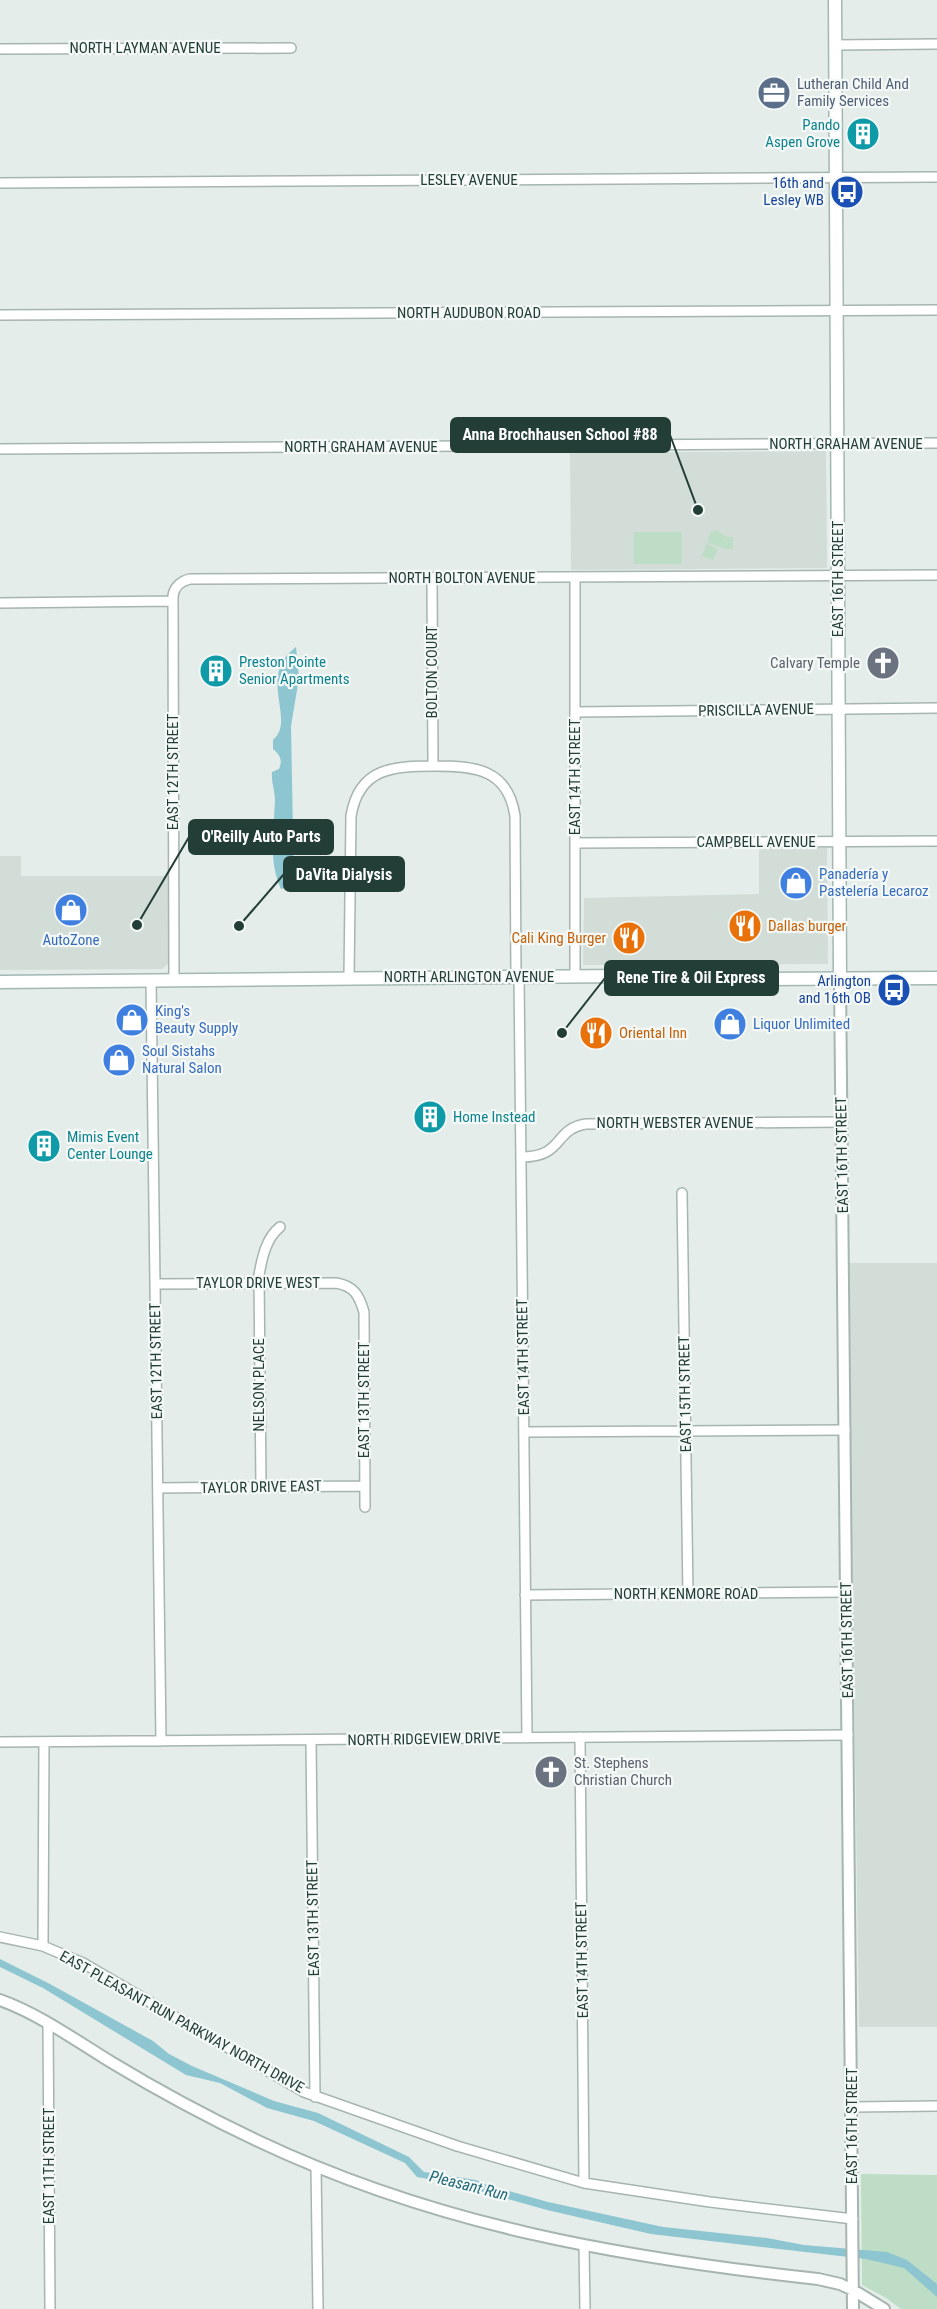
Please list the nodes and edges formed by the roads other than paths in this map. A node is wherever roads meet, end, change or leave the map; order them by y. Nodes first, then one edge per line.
1 (835, 0) edge
2 (937, 44) edge
3 (835, 45) junction
4 (291, 48) dead end
5 (0, 49) edge
6 (937, 177) edge
7 (836, 178) junction
8 (0, 183) edge
9 (937, 310) edge
10 (836, 311) junction
11 (0, 315) edge
12 (937, 443) edge
13 (837, 444) junction
14 (0, 449) edge
15 (937, 575) edge
16 (838, 576) junction
17 (575, 577) junction
18 (432, 578) junction
19 (173, 601) junction
20 (0, 603) edge
21 (937, 708) edge
22 (839, 709) junction
23 (575, 712) junction
24 (433, 766) junction
25 (840, 841) junction
26 (937, 841) edge
27 (575, 843) junction
28 (517, 976) junction
29 (575, 976) junction
30 (350, 978) junction
31 (937, 978) edge
32 (840, 979) junction
33 (174, 980) junction
34 (151, 981) junction
35 (0, 982) edge
36 (842, 1122) junction
37 (521, 1157) junction
38 (682, 1193) dead end
39 (280, 1227) dead end
40 (259, 1283) junction
41 (155, 1284) junction
42 (358, 1294) joint
43 (845, 1430) junction
44 (524, 1432) junction
45 (686, 1432) junction
46 (364, 1486) junction
47 (261, 1487) junction
48 (158, 1488) junction
49 (365, 1507) dead end
50 (846, 1592) junction
51 (688, 1594) junction
52 (525, 1595) junction
53 (848, 1735) junction
54 (580, 1737) junction
55 (526, 1738) junction
56 (311, 1740) junction
57 (161, 1741) junction
58 (0, 1742) edge
59 (44, 1742) junction
60 (0, 1937) edge
61 (43, 1946) junction
62 (0, 2000) edge
63 (48, 2024) junction
64 (315, 2097) junction
65 (937, 2106) edge
66 (852, 2107) junction
67 (316, 2167) junction
68 (584, 2183) junction
69 (853, 2219) junction
70 (584, 2246) junction
71 (853, 2290) junction
72 (50, 2309) edge
73 (318, 2309) edge
74 (585, 2309) edge
75 (854, 2309) edge
76 (884, 2309) edge

1 - 3 main road, EAST 16TH STREET
2 - 3 street
3 - 7 main road, EAST 16TH STREET
4 - 5 street, NORTH LAYMAN AVENUE
6 - 7 street, LESLEY AVENUE
7 - 8 street, LESLEY AVENUE
7 - 10 main road, EAST 16TH STREET
9 - 10 street, NORTH AUDUBON ROAD
10 - 11 street, NORTH AUDUBON ROAD
10 - 13 main road, EAST 16TH STREET
12 - 13 street, NORTH GRAHAM AVENUE
13 - 14 street, NORTH GRAHAM AVENUE
13 - 16 main road, EAST 16TH STREET
15 - 16 street, NORTH BOLTON AVENUE
16 - 17 street, NORTH BOLTON AVENUE
16 - 22 main road, EAST 16TH STREET
17 - 18 street, NORTH BOLTON AVENUE
17 - 23 street, EAST 14TH STREET
18 - 19 street, NORTH BOLTON AVENUE
18 - 24 street, BOLTON COURT
19 - 20 street
19 - 33 street, EAST 12TH STREET
21 - 22 street, PRISCILLA AVENUE
22 - 23 street, PRISCILLA AVENUE
22 - 25 main road, EAST 16TH STREET
23 - 27 street, EAST 14TH STREET
24 - 28 street, EAST 14TH STREET
24 - 30 street, EAST 14TH STREET
25 - 26 street, CAMPBELL AVENUE
25 - 27 street, CAMPBELL AVENUE
25 - 32 main road, EAST 16TH STREET
27 - 29 street, EAST 14TH STREET
28 - 29 main road, NORTH ARLINGTON AVENUE
28 - 30 main road, NORTH ARLINGTON AVENUE
28 - 37 street, EAST 14TH STREET
29 - 32 main road, NORTH ARLINGTON AVENUE
30 - 33 main road, NORTH ARLINGTON AVENUE
31 - 32 main road, NORTH ARLINGTON AVENUE
32 - 36 street, EAST 16TH STREET
33 - 34 main road, NORTH ARLINGTON AVENUE
34 - 35 main road, NORTH ARLINGTON AVENUE
34 - 41 street, EAST 12TH STREET
36 - 37 street, NORTH WEBSTER AVENUE
36 - 43 street, EAST 16TH STREET
37 - 44 street, EAST 14TH STREET
38 - 45 street, EAST 15TH STREET
39 - 40 street, NELSON PLACE
40 - 41 street, TAYLOR DRIVE WEST
40 - 42 street, TAYLOR DRIVE WEST
40 - 47 street, NELSON PLACE
41 - 48 street, EAST 12TH STREET
42 - 46 street, EAST 13TH STREET
43 - 45 street
43 - 50 street, EAST 16TH STREET
44 - 45 street
44 - 52 street, EAST 14TH STREET
45 - 51 street, EAST 15TH STREET
46 - 47 street, TAYLOR DRIVE EAST
46 - 49 street, EAST 13TH STREET
47 - 48 street, TAYLOR DRIVE EAST
48 - 57 street, EAST 12TH STREET
50 - 51 street, NORTH KENMORE ROAD
50 - 53 street, EAST 16TH STREET
51 - 52 street, NORTH KENMORE ROAD
52 - 55 street, EAST 14TH STREET
53 - 54 street, NORTH RIDGEVIEW DRIVE
53 - 66 street, EAST 16TH STREET
54 - 55 street, NORTH RIDGEVIEW DRIVE
54 - 68 street, EAST 14TH STREET
55 - 56 street, NORTH RIDGEVIEW DRIVE
56 - 57 street, NORTH RIDGEVIEW DRIVE
56 - 64 street, EAST 13TH STREET
57 - 59 street, NORTH RIDGEVIEW DRIVE
58 - 59 street, NORTH RIDGEVIEW DRIVE
59 - 61 street
60 - 61 street, EAST PLEASANT RUN PARKWAY NORTH DRIVE
61 - 64 street, EAST PLEASANT RUN PARKWAY NORTH DRIVE
62 - 63 street
63 - 67 street
63 - 72 street, EAST 11TH STREET
64 - 68 street, EAST PLEASANT RUN PARKWAY NORTH DRIVE
65 - 66 street
66 - 69 street, EAST 16TH STREET
67 - 70 street
67 - 73 street
68 - 69 street, EAST PLEASANT RUN PARKWAY NORTH DRIVE
69 - 71 street, EAST 16TH STREET
70 - 71 street
70 - 74 street
71 - 75 street, EAST 16TH STREET
71 - 76 street

